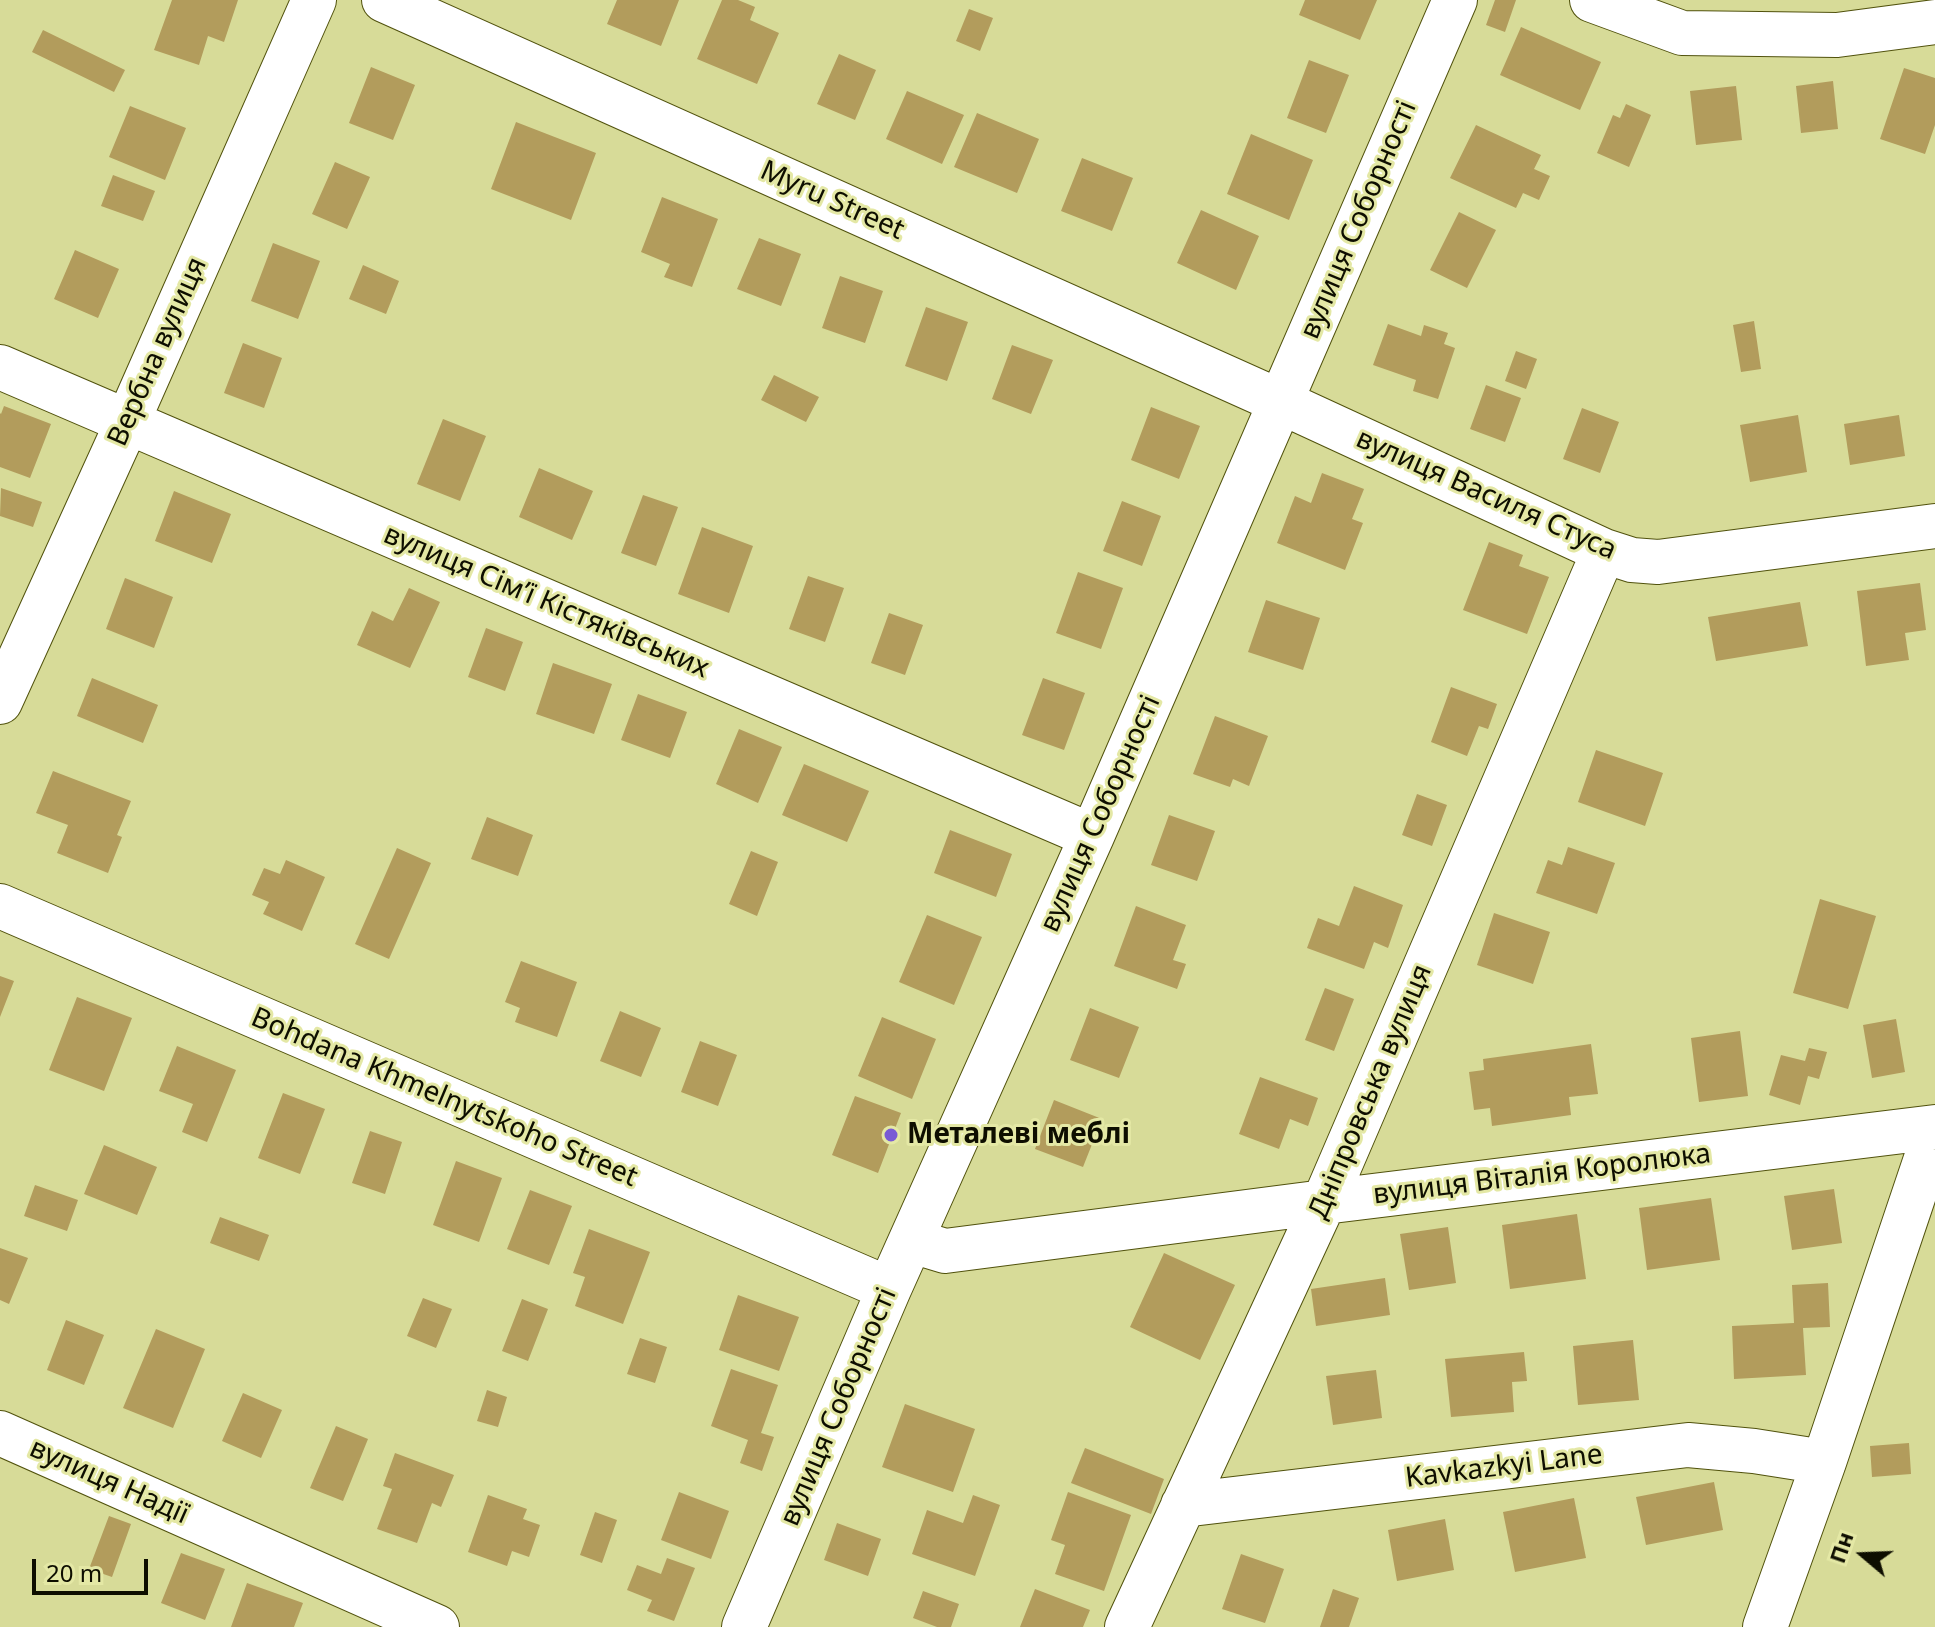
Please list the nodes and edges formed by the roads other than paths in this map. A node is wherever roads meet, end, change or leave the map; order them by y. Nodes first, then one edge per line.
1 (314, 0) edge
2 (384, 0) edge
3 (1455, 0) edge
4 (1592, 0) edge
5 (1935, 22) edge
6 (0, 367) edge
7 (1281, 402) junction
8 (127, 423) junction
9 (1935, 526) edge
10 (1604, 551) junction
11 (0, 702) edge
12 (1092, 836) junction
13 (0, 906) edge
14 (1935, 1130) edge
15 (1324, 1202) junction
16 (912, 1241) junction
17 (889, 1289) junction
18 (0, 1433) edge
19 (1824, 1462) junction
20 (1183, 1505) junction
21 (437, 1627) edge
22 (744, 1627) edge
23 (1127, 1627) edge
24 (1765, 1627) edge

1 - 8 street, Вербна вулиця
2 - 7 street, Myru Street
3 - 7 street, вулиця Соборності
4 - 5 street
6 - 8 street, вулиця Сімʼї Кістяківських
7 - 10 street, вулиця Василя Стуса
7 - 12 street, вулиця Соборності
8 - 11 street, Вербна вулиця
8 - 12 street, вулиця Сімʼї Кістяківських
9 - 10 street, вулиця Василя Стуса
10 - 15 street, Дніпровська вулиця
12 - 16 street, вулиця Соборності
13 - 17 street, Bohdana Khmelnytskoho Street
14 - 15 street, вулиця Віталія Королюка
14 - 19 street
15 - 16 street, вулиця Віталія Королюка
15 - 20 street, Дніпровська вулиця
16 - 17 street, вулиця Соборності
17 - 22 street, вулиця Соборності
18 - 21 street, вулиця Надії
19 - 20 street, Kavkazkyi Lane
19 - 24 street
20 - 23 street, Дніпровська вулиця

